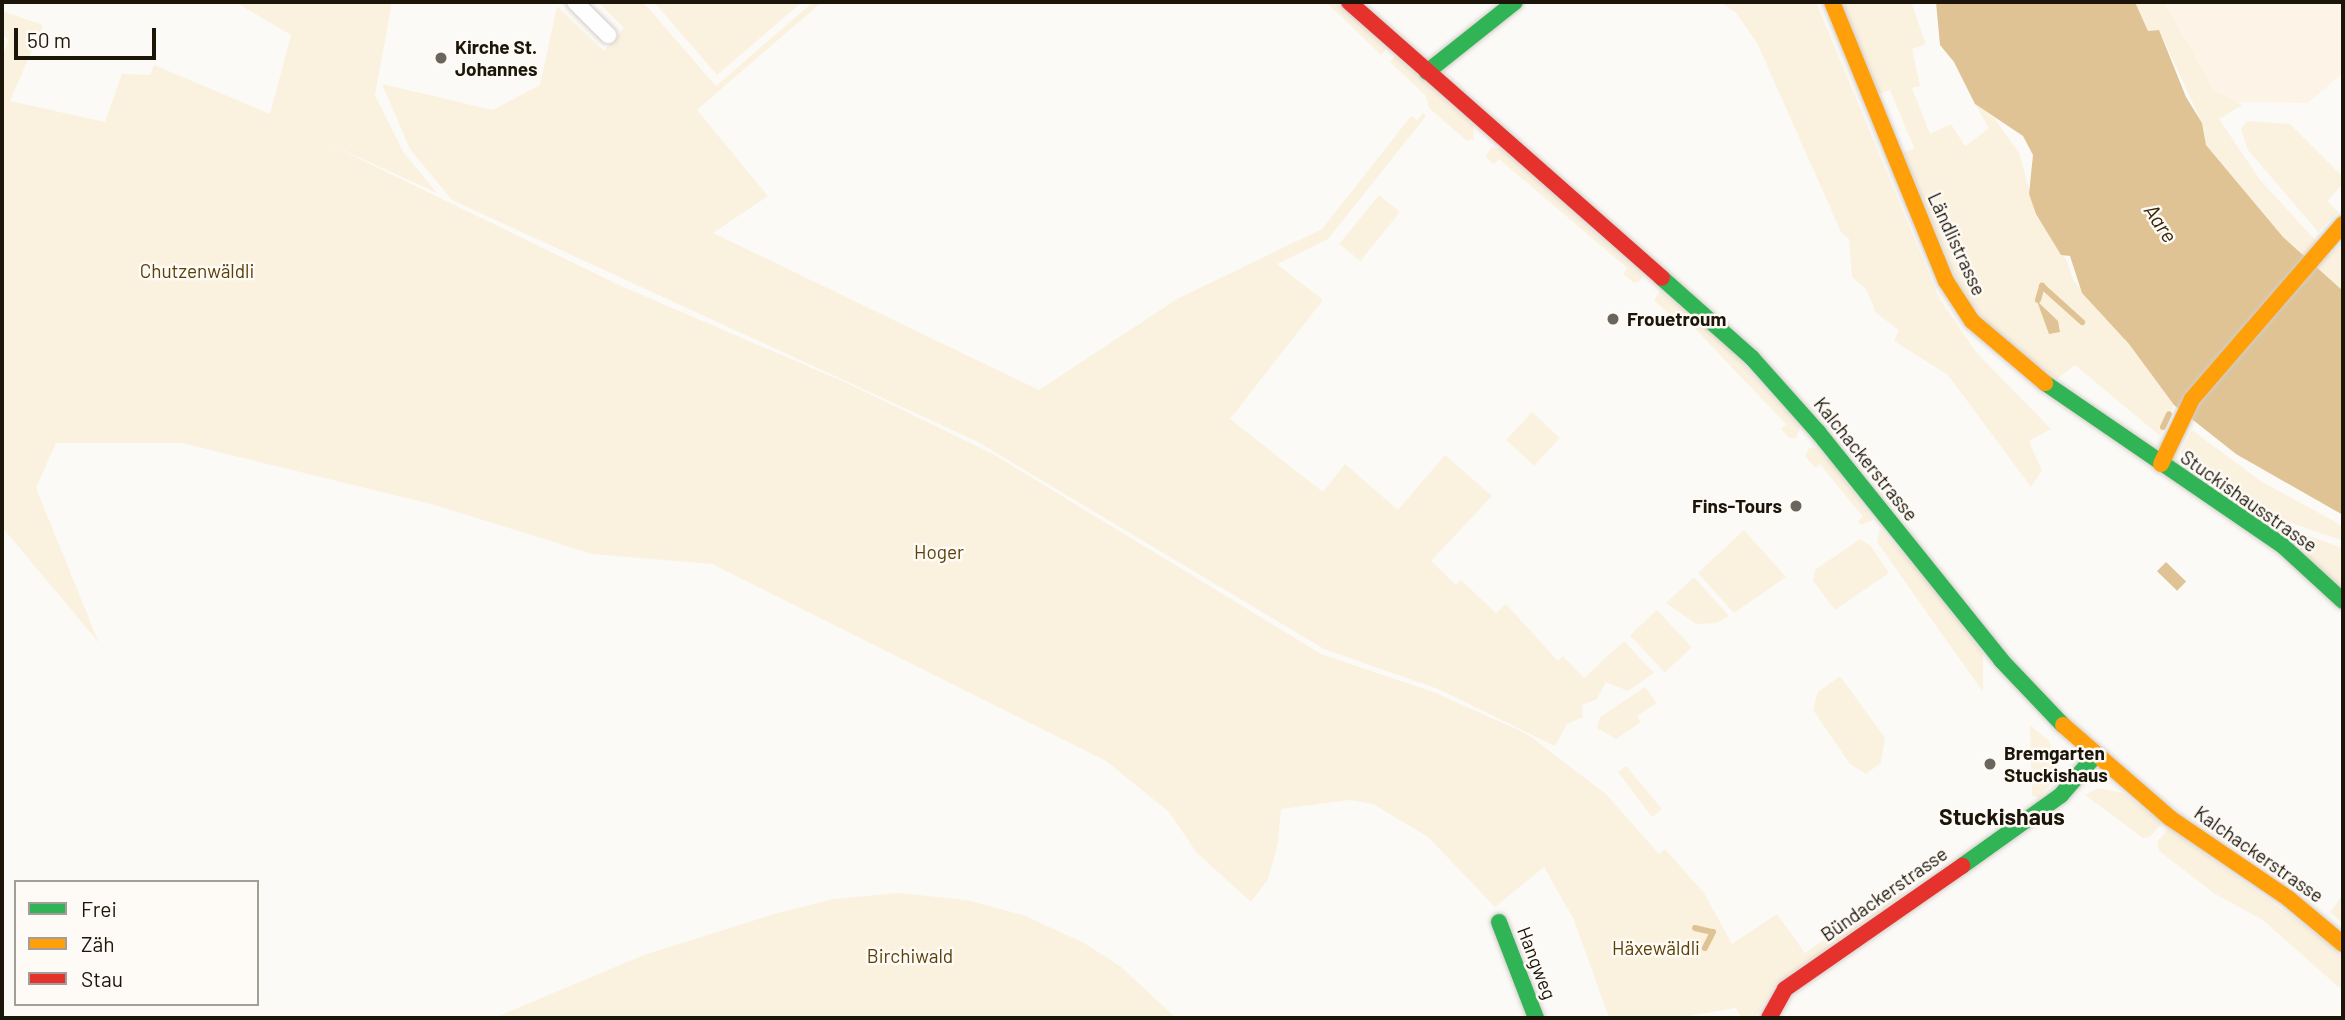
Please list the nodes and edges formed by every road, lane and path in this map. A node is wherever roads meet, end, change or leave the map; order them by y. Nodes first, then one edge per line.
1 (575, 2) edge
2 (1349, 2) edge
3 (1515, 2) edge
4 (1832, 2) edge
5 (608, 35) dead end
6 (1427, 72) junction
7 (2338, 230) edge
8 (2161, 464) junction
9 (2343, 601) edge
10 (2095, 757) junction
11 (1499, 922) dead end
12 (2343, 944) edge
13 (1536, 1018) edge
14 (1769, 1018) edge

1 - 5 street
2 - 6 street, Kalchackerstrasse
3 - 6 street
4 - 8 street, Ländlistrasse
6 - 10 street, Kalchackerstrasse
7 - 8 street
8 - 9 street, Stuckishausstrasse
10 - 12 street, Kalchackerstrasse
10 - 14 street, Bündackerstrasse
11 - 13 street, Hangweg

